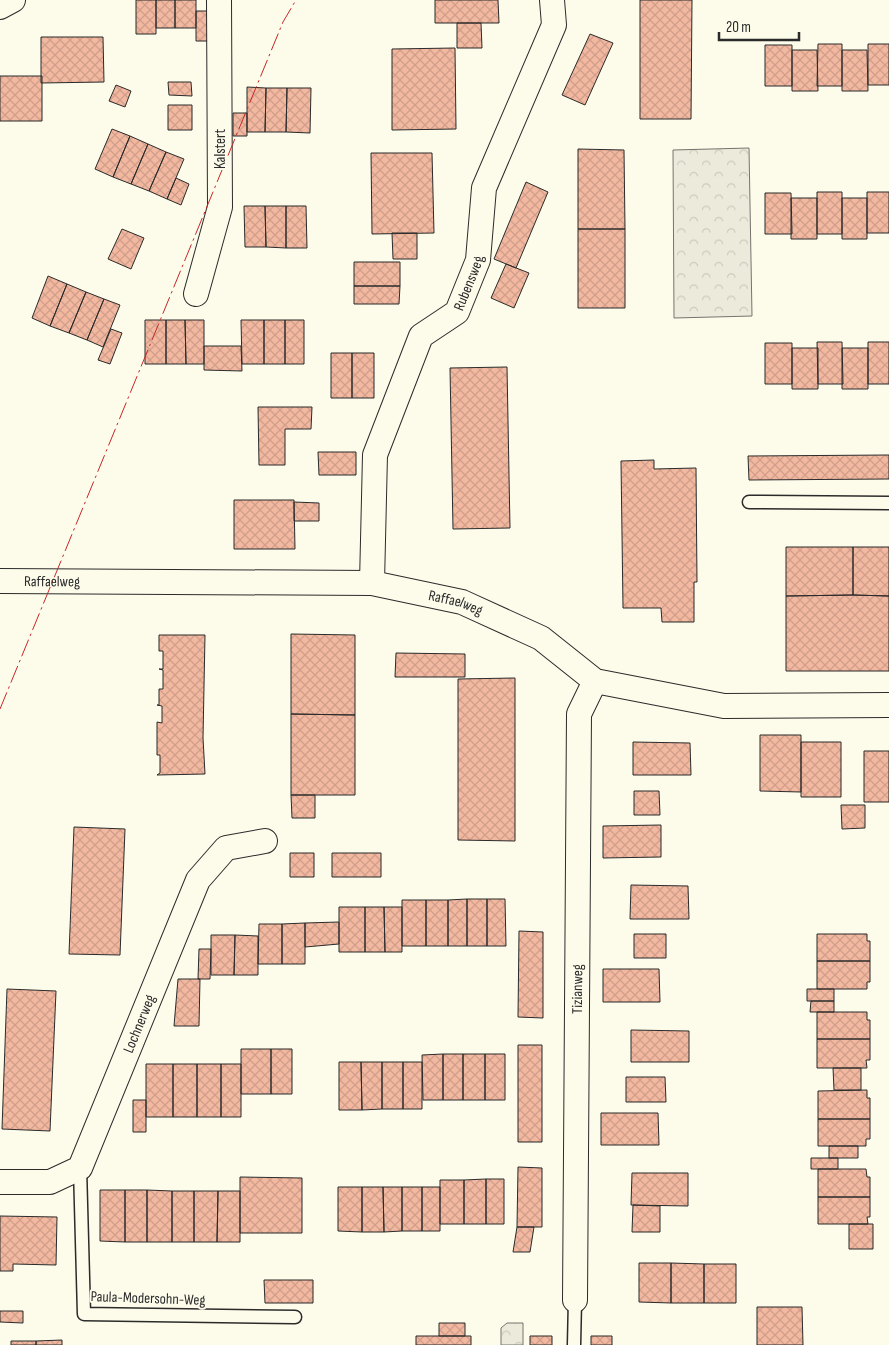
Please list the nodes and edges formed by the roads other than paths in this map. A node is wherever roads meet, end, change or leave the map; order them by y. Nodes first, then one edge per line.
1 (13, 0) edge
2 (219, 0) edge
3 (552, 0) edge
4 (0, 7) edge
5 (196, 294) dead end
6 (749, 502) dead end
7 (889, 503) edge
8 (0, 581) edge
9 (372, 583) junction
10 (595, 680) junction
11 (889, 704) edge
12 (265, 841) dead end
13 (80, 1168) junction
14 (0, 1182) edge
15 (575, 1300) joint
16 (295, 1317) dead end
17 (574, 1345) edge

1 - 4 street
2 - 5 street, Kalstert
3 - 9 street, Rubensweg
6 - 7 lane
8 - 9 street, Raffaelweg
9 - 10 street, Raffaelweg
10 - 11 street, Raffaelweg
10 - 15 street, Tizianweg
12 - 13 street, Lochnerweg
13 - 14 street
13 - 16 lane, Paula-Modersohn-Weg
15 - 17 lane

